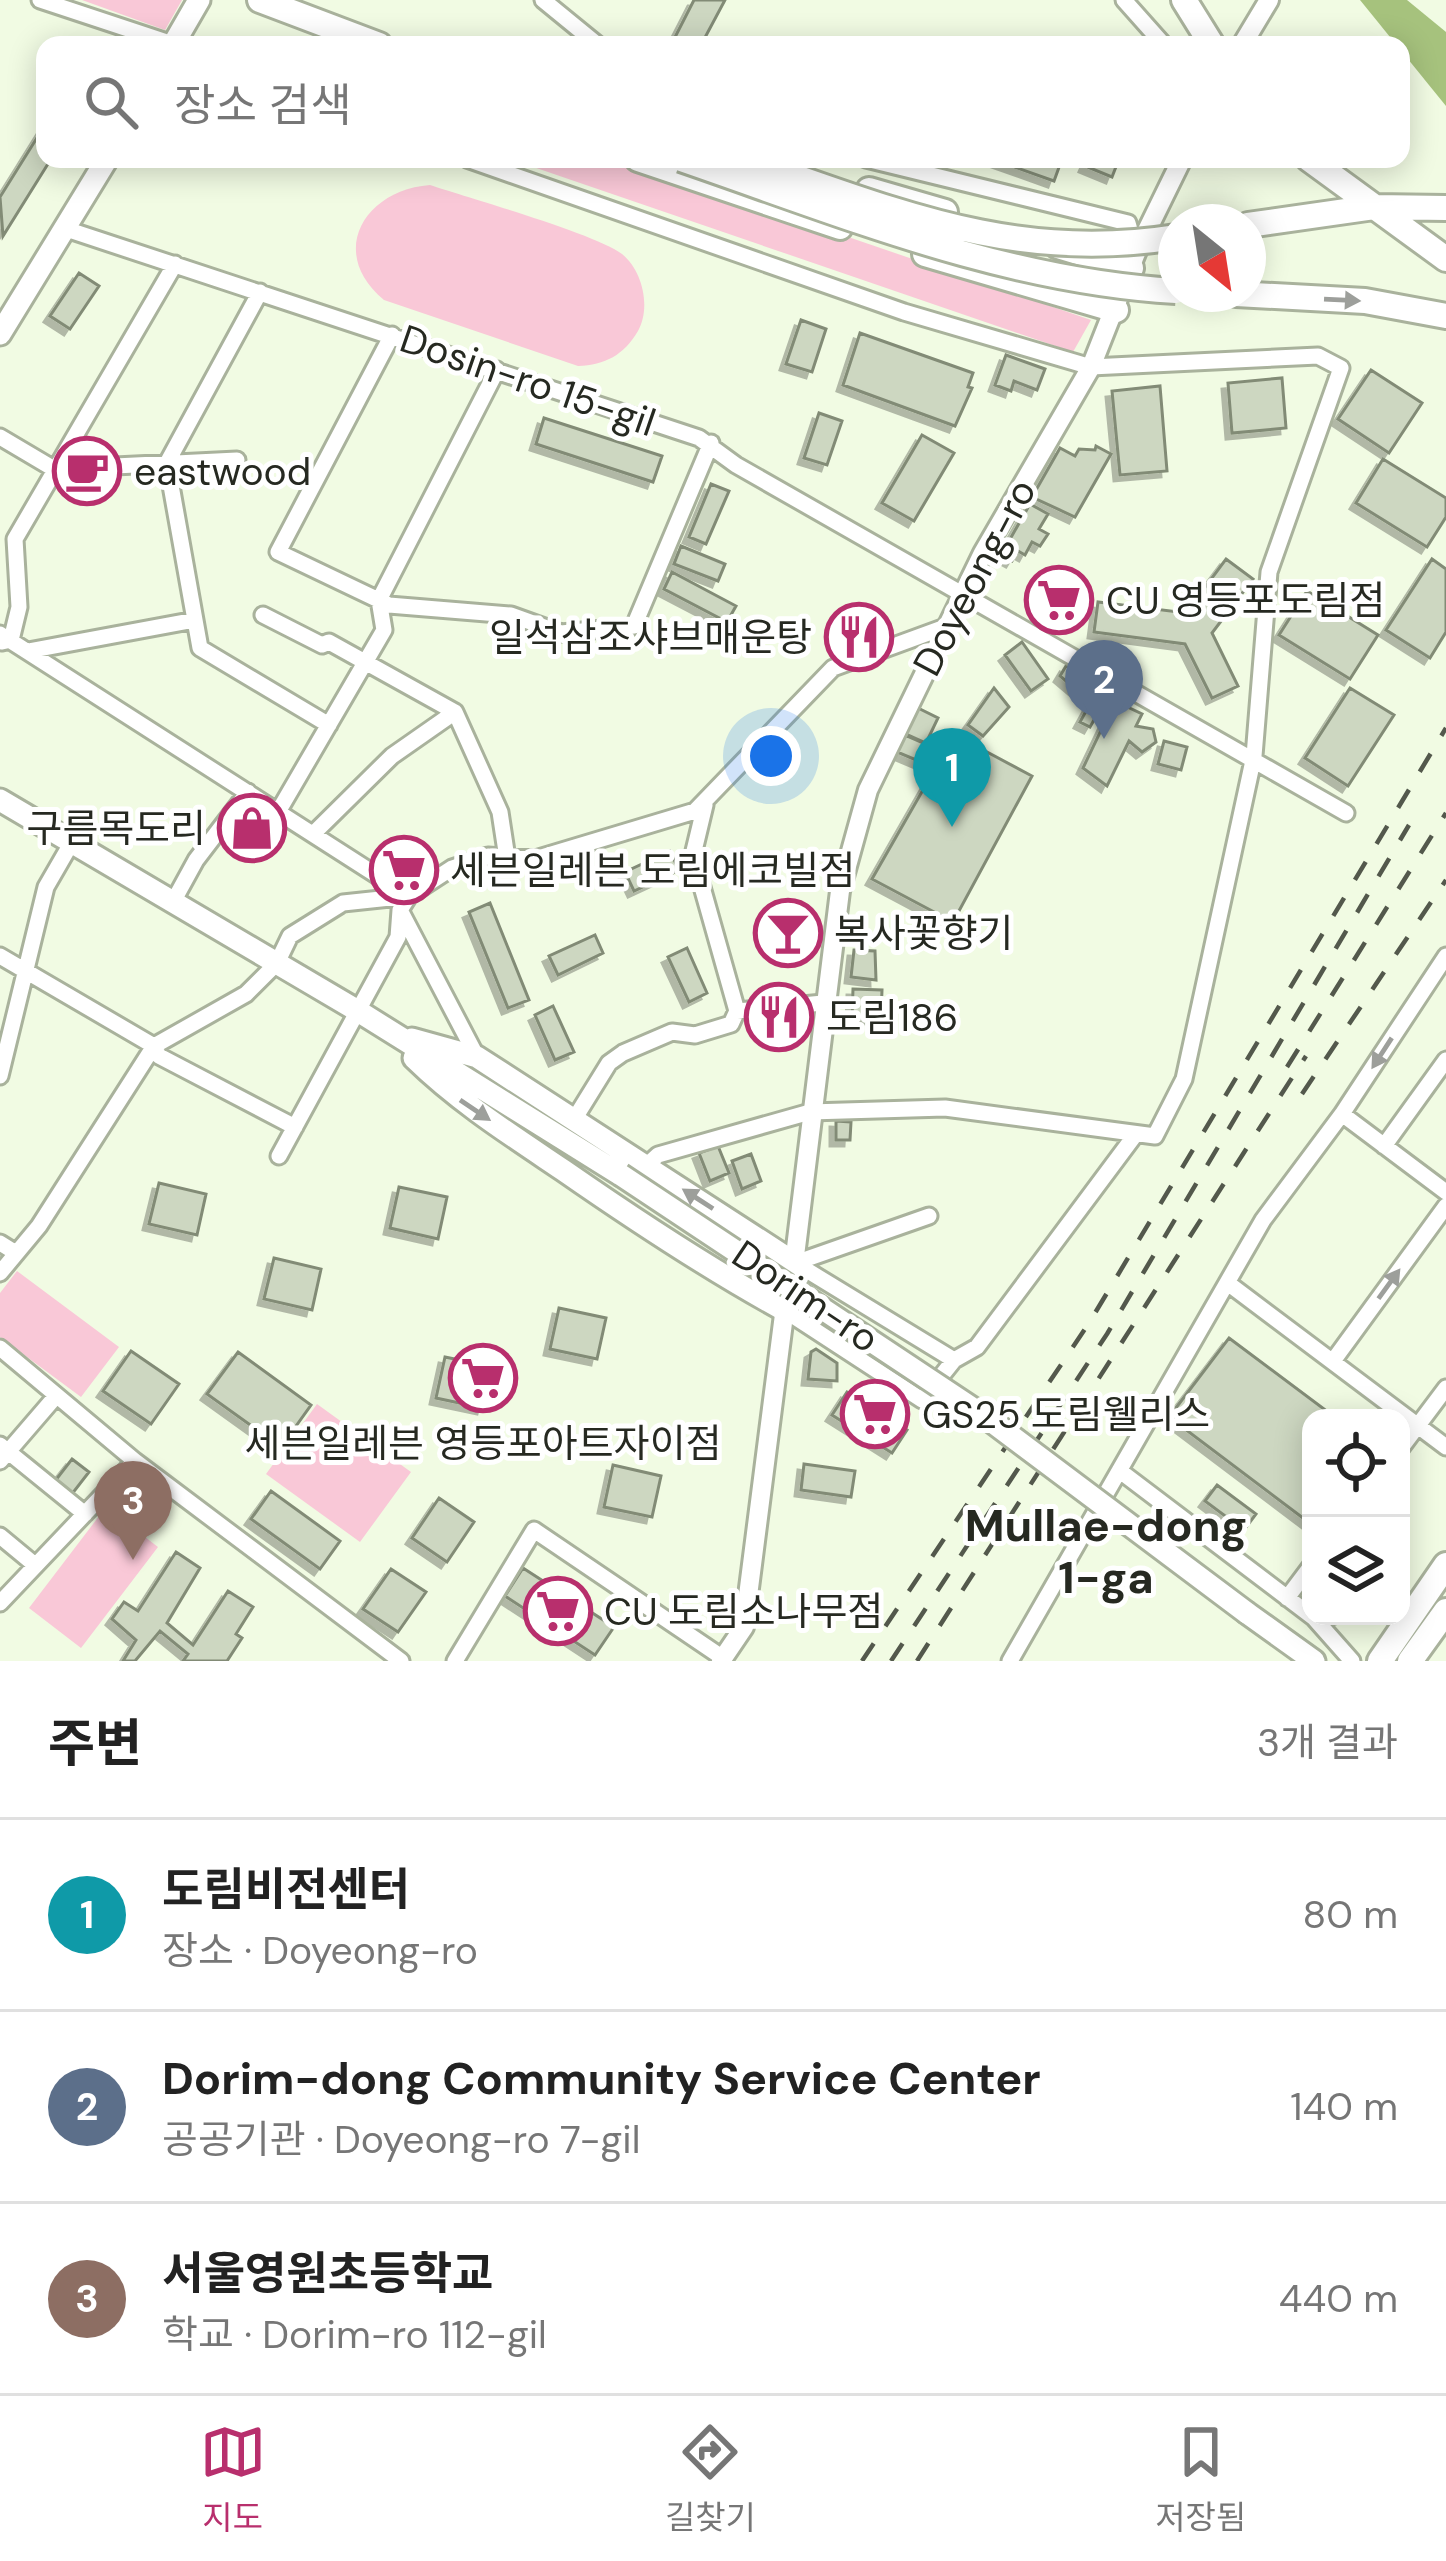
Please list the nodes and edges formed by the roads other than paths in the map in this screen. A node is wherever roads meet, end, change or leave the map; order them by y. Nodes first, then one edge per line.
1 (40, 0) edge
2 (199, 0) edge
3 (260, 0) edge
4 (543, 0) edge
5 (1124, 0) edge
6 (1184, 0) edge
7 (1269, 0) edge
8 (146, 36) edge
9 (178, 36) edge
10 (355, 36) edge
11 (587, 36) edge
12 (1156, 36) edge
13 (1206, 36) edge
14 (1247, 36) edge
15 (102, 168) edge
16 (493, 168) edge
17 (666, 168) edge
18 (707, 168) edge
19 (773, 168) edge
20 (809, 168) edge
21 (903, 168) edge
22 (1178, 168) edge
23 (1321, 168) edge
24 (1446, 208) edge
25 (1266, 222) edge
26 (66, 229) junction
27 (1158, 238) edge
28 (1446, 259) edge
29 (1134, 261) junction
30 (175, 264) junction
31 (1158, 289) edge
32 (260, 292) junction
33 (1266, 296) edge
34 (1116, 310) junction
35 (1446, 316) edge
36 (0, 334) edge
37 (392, 335) junction
38 (1091, 367) junction
39 (497, 370) junction
40 (0, 437) edge
41 (711, 443) junction
42 (237, 460) dead end
43 (167, 463) junction
44 (54, 469) junction
45 (963, 592) junction
46 (379, 600) junction
47 (263, 615) dead end
48 (195, 620) junction
49 (945, 627) junction
50 (4, 639) edge
51 (28, 651) junction
52 (366, 662) junction
53 (455, 712) junction
54 (329, 725) junction
55 (1254, 756) junction
56 (248, 792) junction
57 (0, 800) edge
58 (706, 802) junction
59 (278, 812) junction
60 (1346, 813) dead end
61 (313, 834) junction
62 (72, 842) junction
63 (507, 858) junction
64 (173, 902) junction
65 (405, 903) junction
66 (0, 956) edge
67 (1446, 956) edge
68 (277, 963) junction
69 (22, 968) junction
70 (823, 1004) junction
71 (358, 1011) junction
72 (737, 1011) junction
73 (389, 1032) junction
74 (154, 1046) junction
75 (477, 1057) junction
76 (1446, 1060) edge
77 (0, 1076) edge
78 (810, 1112) junction
79 (1342, 1114) junction
80 (574, 1118) junction
81 (295, 1127) junction
82 (1135, 1135) junction
83 (1384, 1146) junction
84 (280, 1156) dead end
85 (647, 1165) junction
86 (1446, 1192) edge
87 (1446, 1206) edge
88 (929, 1216) dead end
89 (748, 1232) junction
90 (0, 1244) edge
91 (16, 1252) junction
92 (795, 1263) junction
93 (0, 1273) edge
94 (716, 1273) junction
95 (1229, 1284) junction
96 (784, 1310) junction
97 (0, 1348) edge
98 (954, 1360) junction
99 (1333, 1361) junction
100 (1446, 1388) edge
101 (56, 1396) junction
102 (1418, 1426) junction
103 (1410, 1436) edge
104 (1446, 1447) edge
105 (3, 1452) edge
106 (135, 1461) junction
107 (1120, 1471) junction
108 (85, 1514) junction
109 (0, 1536) edge
110 (35, 1565) junction
111 (1446, 1565) edge
112 (1302, 1578) edge
113 (1287, 1598) junction
114 (1411, 1602) edge
115 (0, 1603) edge
116 (1302, 1606) edge
117 (1445, 1619) edge
118 (1328, 1625) edge
119 (722, 1660) edge
120 (400, 1661) edge
121 (455, 1661) edge
122 (1010, 1661) edge
123 (1314, 1661) edge
124 (1352, 1661) edge
125 (1380, 1661) edge
126 (1410, 1661) edge

1 - 8 street
2 - 9 main road
3 - 10 main road
4 - 11 street
5 - 12 street
6 - 13 main road
7 - 14 street
15 - 26 main road
16 - 38 street
17 - 34 main road
18 - 31 main road, bridge
19 - 27 main road, bridge
20 - 29 main road
21 - 29 street
22 - 29 street, Doyeong-ro
23 - 28 main road
24 - 25 main road
26 - 30 street, Dosin-ro 15-gil
26 - 36 main road
29 - 34 street, Doyeong-ro
30 - 32 street, Dosin-ro 15-gil
30 - 44 street
32 - 37 street, Dosin-ro 15-gil
32 - 43 street
33 -> 35 main road
34 - 38 street, Doyeong-ro
37 - 39 street, Dosin-ro 15-gil
37 - 46 street
38 - 45 street, Doyeong-ro
38 - 55 street
39 - 41 street, Dosin-ro 15-gil
39 - 46 street
40 - 44 street
41 - 45 street, Dosin-ro 15-gil
41 - 46 street
42 - 43 street
43 - 44 street
43 - 48 street
44 - 50 street
45 - 49 street, Doyeong-ro
45 - 55 street, Dosin-ro 15-gil
46 - 52 street
47 - 52 street
48 - 51 street
48 - 54 street
49 - 58 street
49 - 70 street, Doyeong-ro
50 - 51 street
51 - 56 street
52 - 53 street
52 - 54 street
53 - 61 street
53 - 63 street
54 - 59 street
55 - 60 street, Dosin-ro 15-gil
55 - 82 street
56 - 59 street
56 - 64 street
57 - 62 main road, Dorim-ro
58 - 63 street
58 - 72 street
59 - 61 street
61 - 65 street
62 - 64 main road, Dorim-ro
62 - 69 street
63 - 65 street
64 - 68 main road, Dorim-ro
65 - 68 street
65 - 71 street
65 - 75 street
66 - 69 street
67 -> 79 street
68 - 71 main road, Dorim-ro
68 - 74 street
69 - 74 street
69 - 77 street
70 - 72 street
70 - 78 street, Doyeong-ro
71 - 73 main road, Dorim-ro
71 - 81 street
72 - 80 street
73 - 75 main road
73 -> 94 main road
73 - 123 main road, Dorim-ro, bridge
74 - 81 street
74 - 91 street
75 - 80 main road
76 - 83 street
78 - 82 street
78 - 85 street
78 - 92 street, Doyeong-ro
79 - 83 street
79 - 95 street
80 - 85 main road
81 - 84 street
82 - 98 street
83 - 86 street
89 -> 85 main road
99 -> 87 street
88 - 92 street
89 - 92 main road
89 - 94 main road
90 - 91 street
91 - 93 street
92 - 96 street, Doyeong-ro
92 - 98 street
94 - 96 main road
95 - 99 street
95 - 107 street
96 - 98 street
96 - 119 street, Doyeong-ro
97 - 101 street
99 - 102 street
100 - 102 street
101 - 105 street
101 - 106 street
102 - 103 street
102 - 104 street
105 - 108 street
106 - 108 street
106 - 120 street
107 - 113 street
107 - 122 street
108 - 110 street
109 - 110 street
110 - 115 street
111 - 114 main road
112 - 113 street
113 - 116 street
114 - 125 main road
117 - 126 main road
118 - 124 street
119 - 121 street

